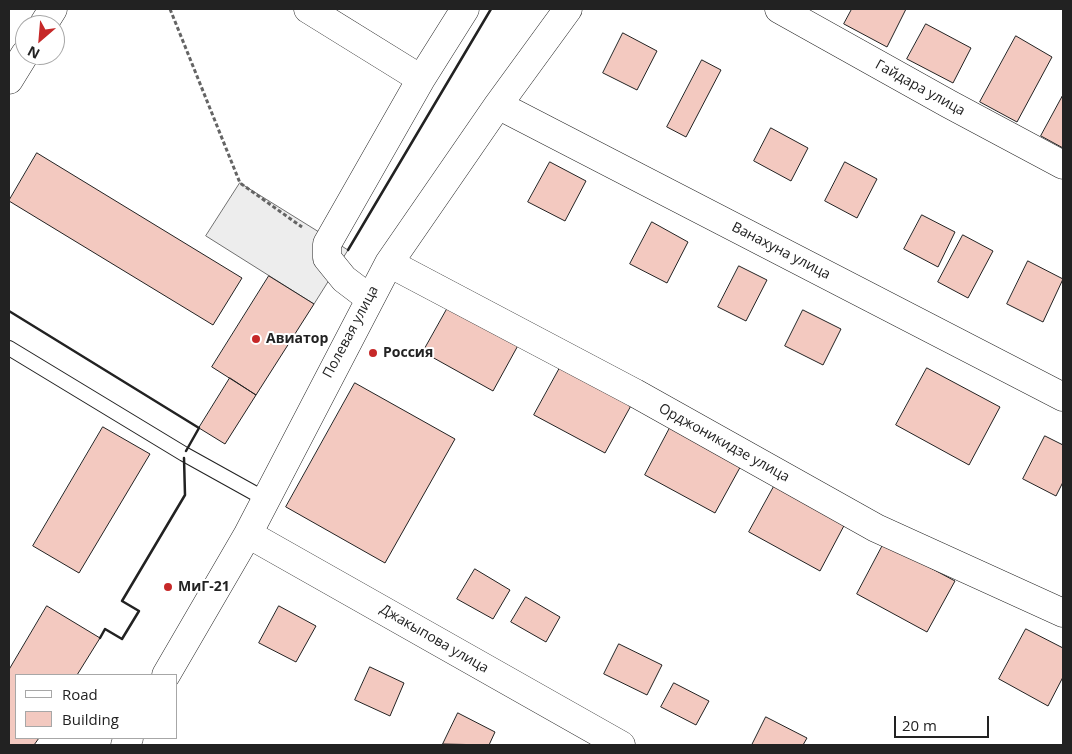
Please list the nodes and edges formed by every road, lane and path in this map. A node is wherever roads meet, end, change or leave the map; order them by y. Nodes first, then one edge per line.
1 (170, 9) edge
2 (308, 9) edge
3 (465, 9) edge
4 (568, 9) edge
5 (778, 9) edge
6 (18, 65) edge
7 (420, 79) junction
8 (9, 80) edge
9 (498, 104) junction
10 (1063, 165) edge
11 (327, 244) junction
12 (389, 263) junction
13 (369, 298) junction
14 (9, 348) edge
15 (1063, 397) edge
16 (265, 499) junction
17 (248, 534) junction
18 (1063, 613) edge
19 (167, 674) edge
20 (621, 745) edge

1 - 11 path
2 - 7 street
3 - 7 street
4 - 9 street, Полевая улица
5 - 10 street, Гайдара улица
6 - 8 street
7 - 11 street
9 - 12 street, Полевая улица
9 - 15 street, Ванахуна улица
11 - 13 street
12 - 13 street, Полевая улица
12 - 18 street, Орджоникидзе улица
13 - 16 street, Полевая улица
14 - 16 lane
16 - 17 street, Полевая улица
17 - 19 street, Полевая улица
17 - 20 street, Джакыпова улица

